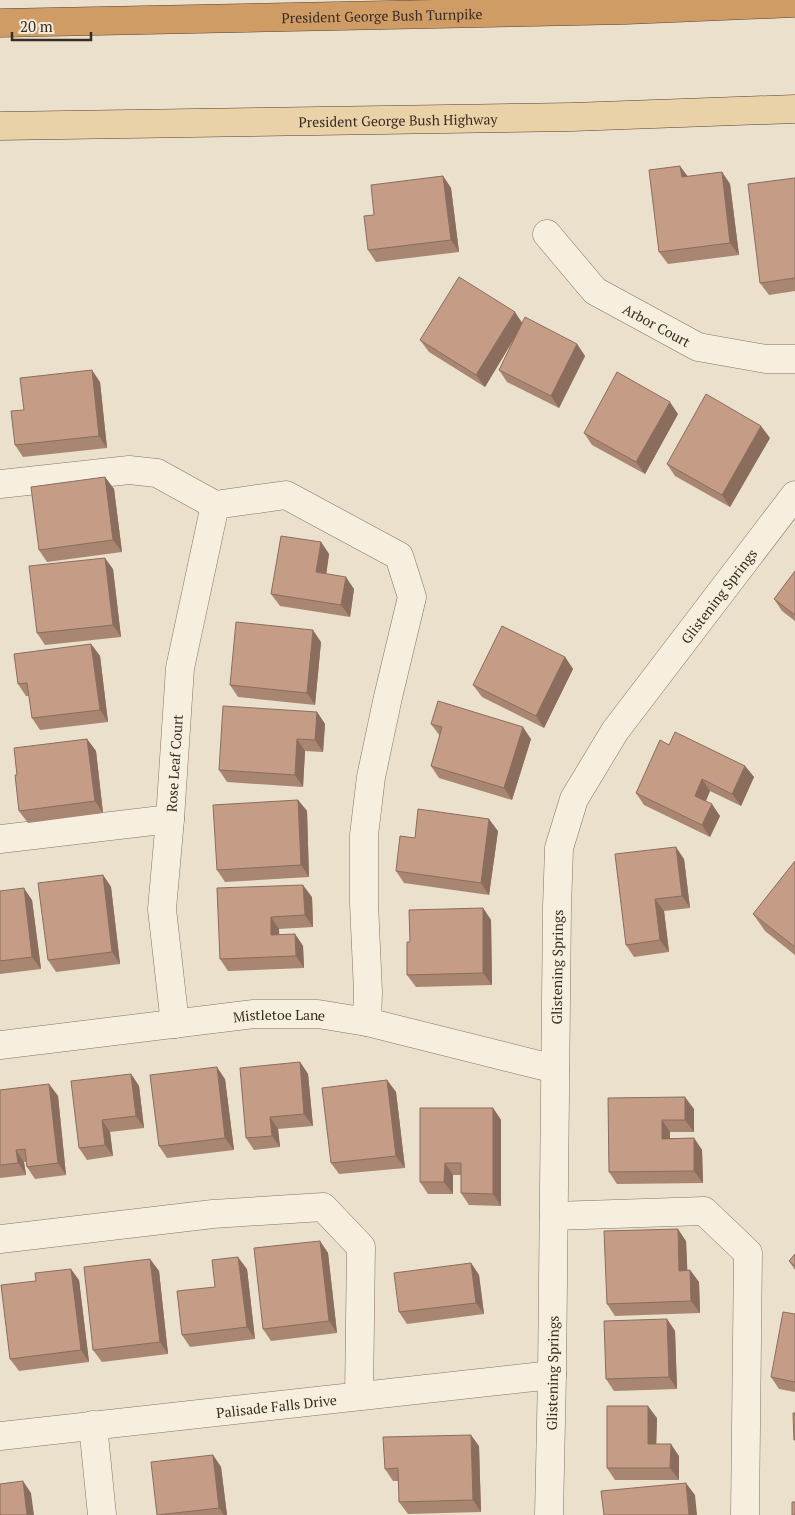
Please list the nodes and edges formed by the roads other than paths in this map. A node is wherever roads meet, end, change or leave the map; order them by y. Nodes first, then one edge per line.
1 (795, 3) edge
2 (0, 23) edge
3 (795, 109) edge
4 (0, 126) edge
5 (547, 234) dead end
6 (795, 359) edge
7 (0, 484) edge
8 (795, 494) edge
9 (215, 504) junction
10 (170, 818) junction
11 (0, 838) edge
12 (367, 1022) junction
13 (175, 1024) junction
14 (0, 1045) edge
15 (555, 1069) junction
16 (554, 1216) junction
17 (0, 1239) edge
18 (552, 1375) junction
19 (359, 1396) junction
20 (93, 1426) junction
21 (0, 1436) edge
22 (102, 1515) edge
23 (549, 1515) edge
24 (745, 1515) edge

1 - 2 highway, President George Bush Turnpike
3 - 4 main road, President George Bush Highway
5 - 6 street, Arbor Court
7 - 9 street
8 - 15 street, Glistening Springs
9 - 10 street, Rose Leaf Court
9 - 12 street
10 - 11 street
10 - 13 street, Rose Leaf Court
12 - 13 street, Mistletoe Lane
12 - 15 street, Mistletoe Lane
13 - 14 street, Mistletoe Lane
15 - 16 street, Glistening Springs
16 - 18 street, Glistening Springs
16 - 24 street
17 - 19 street
18 - 19 street, Palisade Falls Drive
18 - 23 street, Glistening Springs
19 - 20 street, Palisade Falls Drive
20 - 21 street, Palisade Falls Drive
20 - 22 street

